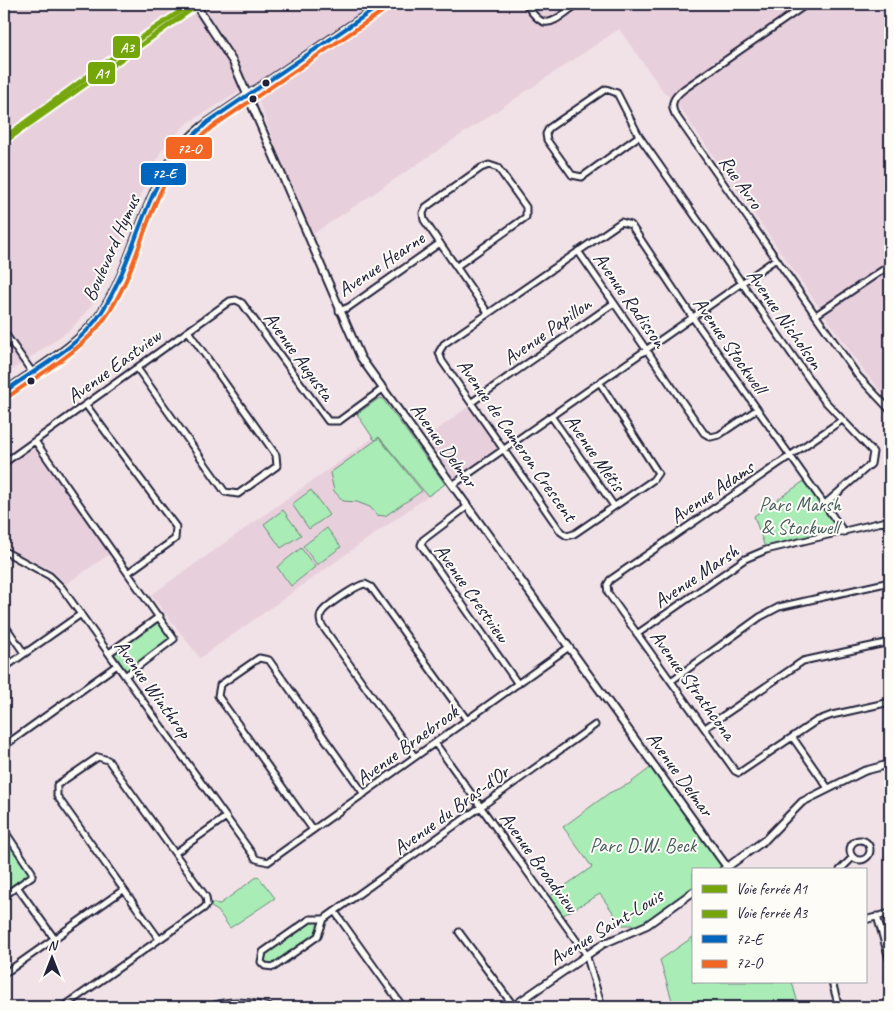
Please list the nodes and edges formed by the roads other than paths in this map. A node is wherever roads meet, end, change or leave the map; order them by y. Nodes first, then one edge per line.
1 (195, 4) edge
2 (382, 4) edge
3 (526, 4) edge
4 (578, 4) edge
5 (807, 4) edge
6 (247, 95) junction
7 (639, 136) junction
8 (440, 243) junction
9 (578, 251) junction
10 (776, 260) junction
11 (890, 265) edge
12 (457, 266) junction
13 (742, 284) junction
14 (614, 302) junction
15 (242, 303) joint
16 (340, 311) junction
17 (488, 313) junction
18 (816, 316) junction
19 (693, 318) junction
20 (188, 331) junction
21 (4, 332) edge
22 (648, 351) junction
23 (439, 352) joint
24 (137, 368) junction
25 (32, 372) junction
26 (600, 383) junction
27 (384, 388) junction
28 (4, 392) edge
29 (472, 402) junction
30 (86, 405) junction
31 (756, 410) junction
32 (890, 410) edge
33 (551, 416) junction
34 (842, 420) junction
35 (35, 441) junction
36 (504, 449) junction
37 (791, 456) junction
38 (4, 462) edge
39 (454, 484) junction
40 (825, 504) junction
41 (468, 506) junction
42 (614, 506) junction
43 (888, 521) edge
44 (890, 530) edge
45 (844, 532) junction
46 (4, 551) edge
47 (128, 572) junction
48 (890, 582) edge
49 (608, 593) joint
50 (81, 614) junction
51 (160, 616) junction
52 (4, 624) edge
53 (637, 634) junction
54 (890, 642) edge
55 (569, 647) junction
56 (24, 653) junction
57 (109, 653) junction
58 (117, 665) junction
59 (4, 668) edge
60 (125, 676) junction
61 (671, 681) junction
62 (518, 684) junction
63 (890, 702) edge
64 (467, 720) junction
65 (595, 725) dead end
66 (705, 728) junction
67 (793, 738) junction
68 (435, 743) junction
69 (4, 746) edge
70 (415, 757) junction
71 (890, 764) edge
72 (828, 788) junction
73 (364, 794) junction
74 (480, 808) junction
75 (226, 817) junction
76 (4, 830) edge
77 (313, 830) junction
78 (175, 853) junction
79 (853, 857) junction
80 (261, 862) joint
81 (725, 868) edge
82 (727, 868) edge
83 (842, 868) edge
84 (18, 888) junction
85 (123, 890) junction
86 (692, 893) edge
87 (4, 896) edge
88 (335, 912) junction
89 (890, 913) edge
90 (878, 916) junction
91 (324, 920) junction
92 (866, 920) edge
93 (459, 932) dead end
94 (54, 938) junction
95 (160, 939) junction
96 (586, 954) junction
97 (890, 962) edge
98 (4, 974) edge
99 (833, 984) edge
100 (63, 1007) edge
101 (208, 1007) edge
102 (269, 1007) edge
103 (403, 1007) edge
104 (512, 1007) edge
105 (602, 1007) edge
106 (839, 1007) edge

1 - 6 street, Avenue Delmar
2 - 6 street, Boulevard Hymus
3 - 4 street
5 - 10 street, Rue Avro
6 - 16 street, Avenue Delmar
6 - 25 street, Boulevard Hymus
7 - 7 street, Avenue Nicholson
7 - 13 street, Avenue Nicholson
8 - 12 street
8 - 12 street
8 - 16 street, Avenue Hearne
9 - 14 street, Avenue Radisson
9 - 17 street, Avenue Radisson
9 - 19 street, Avenue Stockwell
10 - 13 street
10 - 18 street, Rue Avro
11 - 18 street
12 - 17 street
13 - 19 street
13 - 34 street, Avenue Nicholson
14 - 22 street, Avenue Radisson
14 - 29 street, Avenue Papillon
15 - 20 street, Avenue Eastview
15 - 27 street, Avenue Augusta
16 - 27 street, Avenue Delmar
17 - 23 street, Avenue Radisson
18 - 32 street, Rue Avro
19 - 22 street
19 - 31 street, Avenue Stockwell
20 - 24 street, Avenue Eastview
20 - 24 street
21 - 25 street
22 - 26 street
22 - 31 street, Avenue Radisson
23 - 29 street, Avenue de Cameron Crescent
24 - 30 street, Avenue Eastview
25 - 28 street, Boulevard Hymus
26 - 33 street
26 - 42 street, Avenue de Cameron Crescent
27 - 39 street, Avenue Delmar
29 - 36 street, Avenue de Cameron Crescent
30 - 35 street, Avenue Eastview
30 - 47 street
31 - 37 street, Avenue Stockwell
33 - 36 street
33 - 42 street, Avenue Métis
34 - 37 street, Avenue Adams
34 - 40 street, Avenue Nicholson
35 - 38 street, Avenue Eastview
35 - 47 street
36 - 39 street
36 - 42 street, Avenue de Cameron Crescent
37 - 40 street, Avenue Stockwell
37 - 49 street, Avenue Adams
39 - 41 street, Avenue Delmar
40 - 45 street, Avenue Stockwell
41 - 55 street, Avenue Delmar
41 - 62 street, Avenue Crestview
43 - 44 street
43 - 45 street, Avenue Marsh
45 - 53 street, Avenue Marsh
46 - 50 street, Avenue Winthrop
47 - 51 street
48 - 61 street
49 - 53 street, Avenue Strathcona
50 - 56 street
50 - 57 street, Avenue Winthrop
51 - 57 street
51 - 60 street
52 - 56 street
53 - 61 street, Avenue Strathcona
54 - 66 street
55 - 62 street, Avenue Braebrook
55 - 81 street, Avenue Delmar
56 - 59 street
57 - 58 street, Avenue Winthrop
58 - 60 street, Avenue Winthrop
58 - 69 street
60 - 75 street, Avenue Winthrop
61 - 66 street, Avenue Strathcona
62 - 64 street, Avenue Braebrook
63 - 67 street
64 - 68 street, Avenue Braebrook
64 - 70 street
65 - 74 street, Avenue du Bras-d'Or
66 - 67 street, Avenue Strathcona
67 - 72 street
68 - 70 street, Avenue Braebrook
68 - 74 street, Avenue Broadview
70 - 73 street, Avenue Braebrook
71 - 72 street
72 - 82 street
73 - 77 street, Avenue Braebrook
73 - 77 street
74 - 88 street, Avenue du Bras-d'Or
74 - 96 street, Avenue Broadview
75 - 78 street
75 - 80 street, Avenue Winthrop
76 - 84 street
77 - 80 street, Avenue Braebrook
78 - 85 street
78 - 95 street
79 - 79 street
79 - 83 street
84 - 87 street
84 - 94 street
85 - 94 street
85 - 95 street
86 - 96 street, Avenue Saint-Louis
88 - 91 street, Avenue du Bras-d'Or
88 - 103 street
89 - 90 street
90 - 92 street
90 - 97 street
91 - 91 street, Avenue du Bras-d'Or
93 - 104 street
94 - 98 street
95 - 100 street
96 - 104 street, Avenue Saint-Louis
96 - 105 street, Avenue Broadview
99 - 106 street
101 - 102 street

